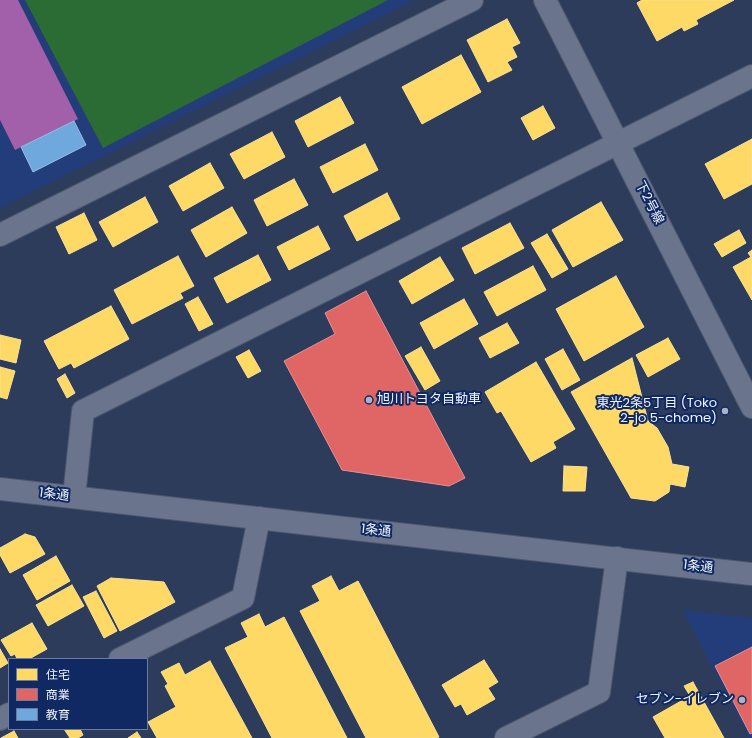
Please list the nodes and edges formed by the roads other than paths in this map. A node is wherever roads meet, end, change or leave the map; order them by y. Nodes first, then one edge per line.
1 (472, 0) edge
2 (545, 0) edge
3 (752, 76) edge
4 (618, 142) junction
5 (0, 235) edge
6 (752, 407) edge
7 (0, 489) edge
8 (74, 497) junction
9 (258, 518) junction
10 (617, 558) junction
11 (752, 574) edge
12 (122, 658) edge
13 (506, 738) edge

1 - 5 street
2 - 4 street, 下2号線
3 - 4 street
4 - 6 street, 下2号線
4 - 8 street
7 - 8 street, 1条通
8 - 9 street, 1条通
9 - 10 street, 1条通
9 - 12 street
10 - 11 street, 1条通
10 - 13 street

